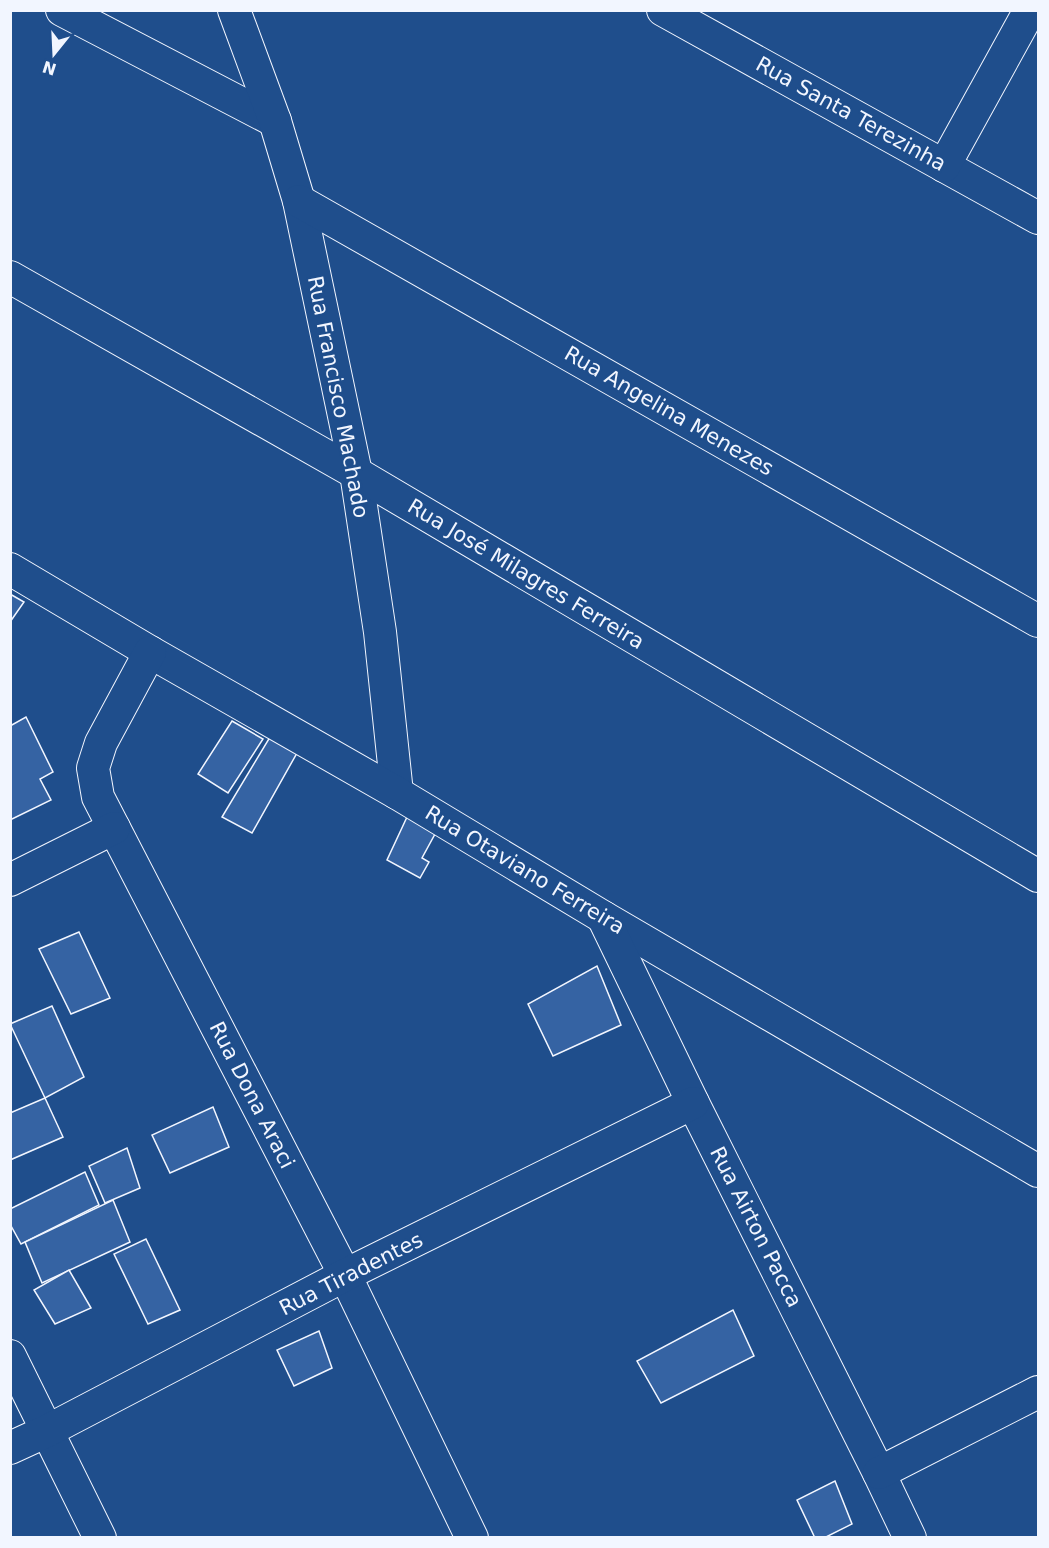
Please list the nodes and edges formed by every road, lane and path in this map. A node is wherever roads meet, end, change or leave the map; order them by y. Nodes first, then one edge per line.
1 (62, 10) edge
2 (234, 10) edge
3 (663, 10) edge
4 (1030, 10) edge
5 (275, 121) junction
6 (944, 166) junction
7 (299, 201) junction
8 (1038, 218) edge
9 (10, 277) edge
10 (356, 473) junction
11 (10, 569) edge
12 (1038, 621) edge
13 (150, 652) junction
14 (397, 793) junction
15 (114, 828) junction
16 (1038, 876) edge
17 (10, 880) edge
18 (603, 917) junction
19 (693, 1103) junction
20 (1038, 1171) edge
21 (345, 1275) junction
22 (10, 1356) edge
23 (1038, 1392) edge
24 (47, 1431) junction
25 (10, 1448) edge
26 (879, 1473) junction
27 (100, 1538) edge
28 (472, 1538) edge
29 (910, 1538) edge

1 - 5 street
2 - 5 street, Rua Francisco Machado
3 - 6 street, Rua Santa Terezinha
4 - 6 street
5 - 7 street, Rua Francisco Machado
6 - 8 street, Rua Santa Terezinha
7 - 10 street, Rua Francisco Machado
7 - 12 street, Rua Angelina Menezes
9 - 10 street, Rua José Milagres Ferreira
10 - 14 street, Rua Francisco Machado
10 - 16 street, Rua José Milagres Ferreira
11 - 13 street, Rua Otaviano Ferreira
13 - 14 street, Rua Otaviano Ferreira
13 - 15 street, Rua Dona Araci
14 - 18 street, Rua Otaviano Ferreira
15 - 17 street
15 - 21 street, Rua Dona Araci
18 - 19 street, Rua Airton Pacca
18 - 20 street, Rua Otaviano Ferreira
19 - 21 street, Rua Tiradentes
19 - 26 street, Rua Airton Pacca
21 - 24 street, Rua Tiradentes
21 - 28 street, Rua Dona Araci
22 - 24 street
23 - 26 street
24 - 25 street, Rua Tiradentes
24 - 27 street
26 - 29 street, Rua Airton Pacca

